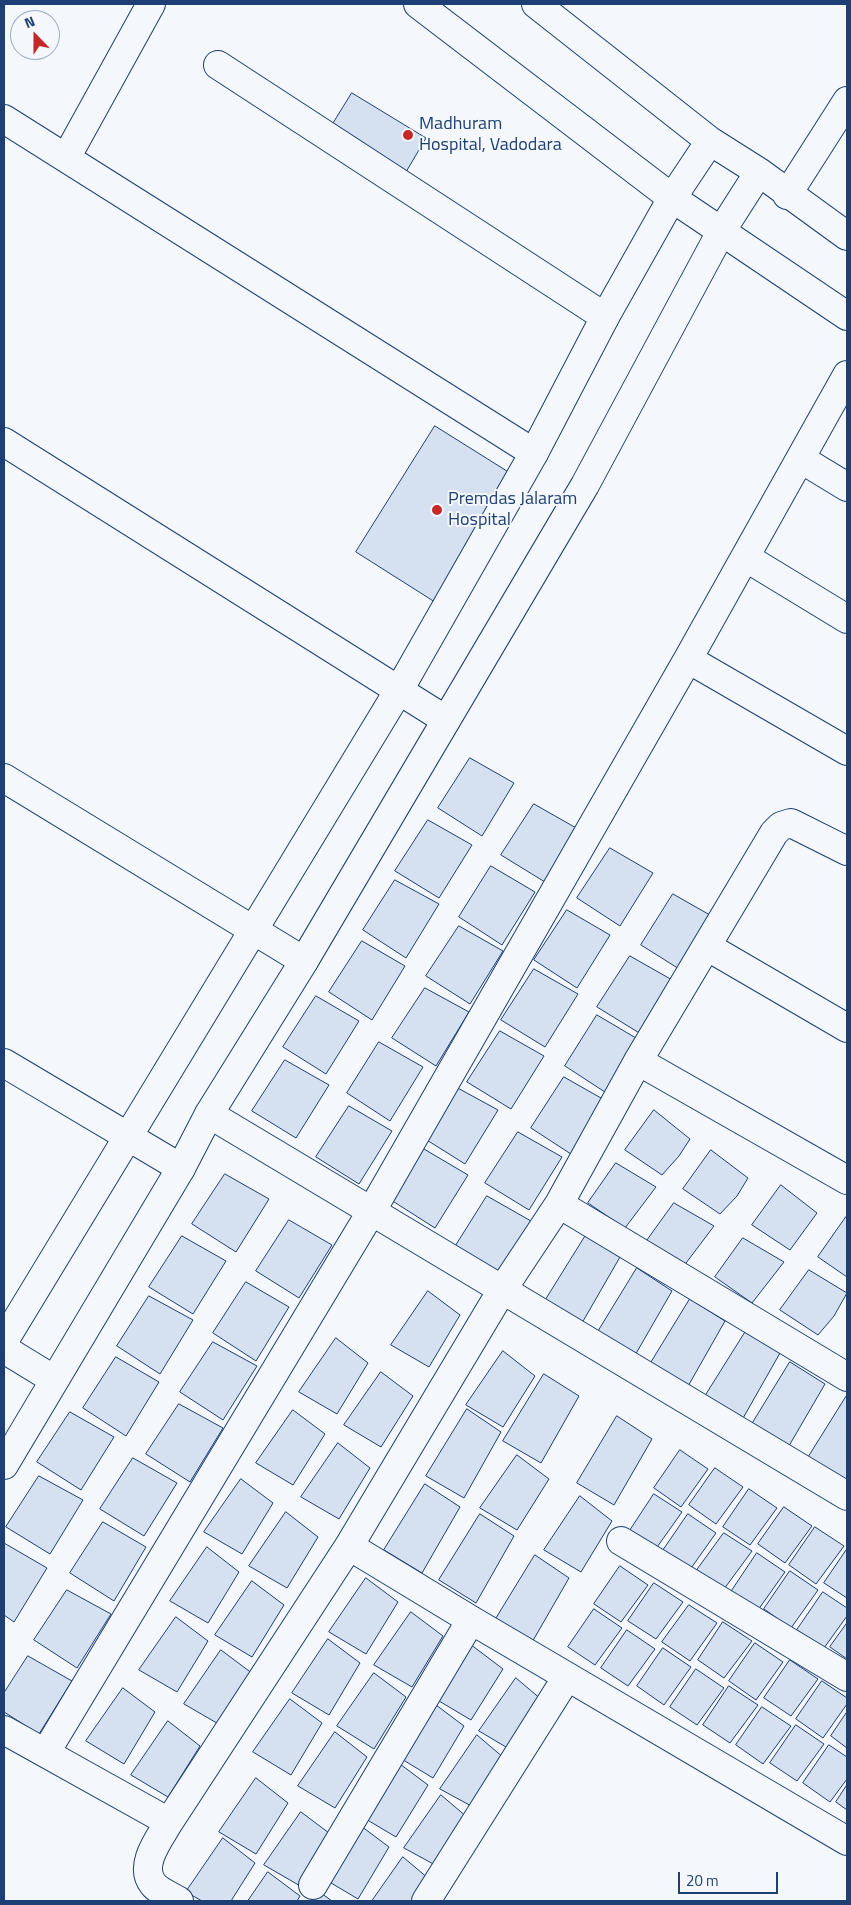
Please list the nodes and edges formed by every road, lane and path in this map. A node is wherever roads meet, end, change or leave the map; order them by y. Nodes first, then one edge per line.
1 (152, 4) edge
2 (418, 4) edge
3 (536, 4) edge
4 (218, 65) dead end
5 (847, 101) edge
6 (4, 119) edge
7 (710, 141) junction
8 (66, 158) junction
9 (759, 172) junction
10 (787, 195) junction
11 (672, 198) junction
12 (722, 230) junction
13 (847, 236) edge
14 (847, 316) edge
15 (606, 317) junction
16 (847, 375) edge
17 (4, 442) edge
18 (534, 453) junction
19 (801, 459) junction
20 (847, 486) edge
21 (745, 557) junction
22 (847, 619) edge
23 (688, 660) junction
24 (399, 690) junction
25 (446, 720) junction
26 (847, 751) edge
27 (4, 778) edge
28 (847, 851) edge
29 (253, 930) junction
30 (708, 947) junction
31 (304, 961) junction
32 (847, 1028) edge
33 (638, 1060) junction
34 (4, 1063) edge
35 (208, 1114) junction
36 (129, 1137) junction
37 (181, 1168) junction
38 (847, 1180) edge
39 (559, 1204) junction
40 (371, 1212) junction
41 (502, 1290) junction
42 (4, 1341) edge
43 (4, 1349) edge
44 (847, 1377) edge
45 (53, 1379) junction
46 (4, 1465) edge
47 (847, 1496) edge
48 (621, 1541) dead end
49 (349, 1546) junction
50 (471, 1620) junction
51 (567, 1677) junction
52 (847, 1677) edge
53 (4, 1730) edge
54 (46, 1752) junction
55 (169, 1822) junction
56 (847, 1841) edge
57 (313, 1885) dead end
58 (179, 1901) edge
59 (426, 1901) edge

1 - 8 street
2 - 11 street
3 - 7 street
4 - 15 street
5 - 10 street
6 - 8 street
7 - 9 street
7 - 11 street
8 - 18 street
9 - 10 street
9 - 12 street
10 - 13 street
11 - 12 street
11 - 15 street
12 - 14 street
12 - 25 street
15 - 18 street
16 - 19 street
17 - 24 street
18 - 24 street
19 - 20 street
19 - 21 street
21 - 22 street
21 - 23 street
23 - 26 street
23 - 40 street
24 - 25 street
24 - 29 street
25 - 31 street
27 - 29 street
28 - 30 street
29 - 31 street
29 - 36 street
30 - 32 street
30 - 33 street
31 - 35 street
33 - 38 street
33 - 39 street
34 - 36 street
35 - 37 street
35 - 40 street
36 - 37 street
36 - 42 street
37 - 45 street
39 - 41 street
39 - 44 street
40 - 41 street
40 - 54 street
41 - 47 street
41 - 49 street
43 - 45 street
45 - 46 street
48 - 52 street
49 - 50 street
49 - 55 street
50 - 51 street
50 - 57 street
51 - 56 street
51 - 59 street
53 - 54 street
54 - 55 street
55 - 58 street

